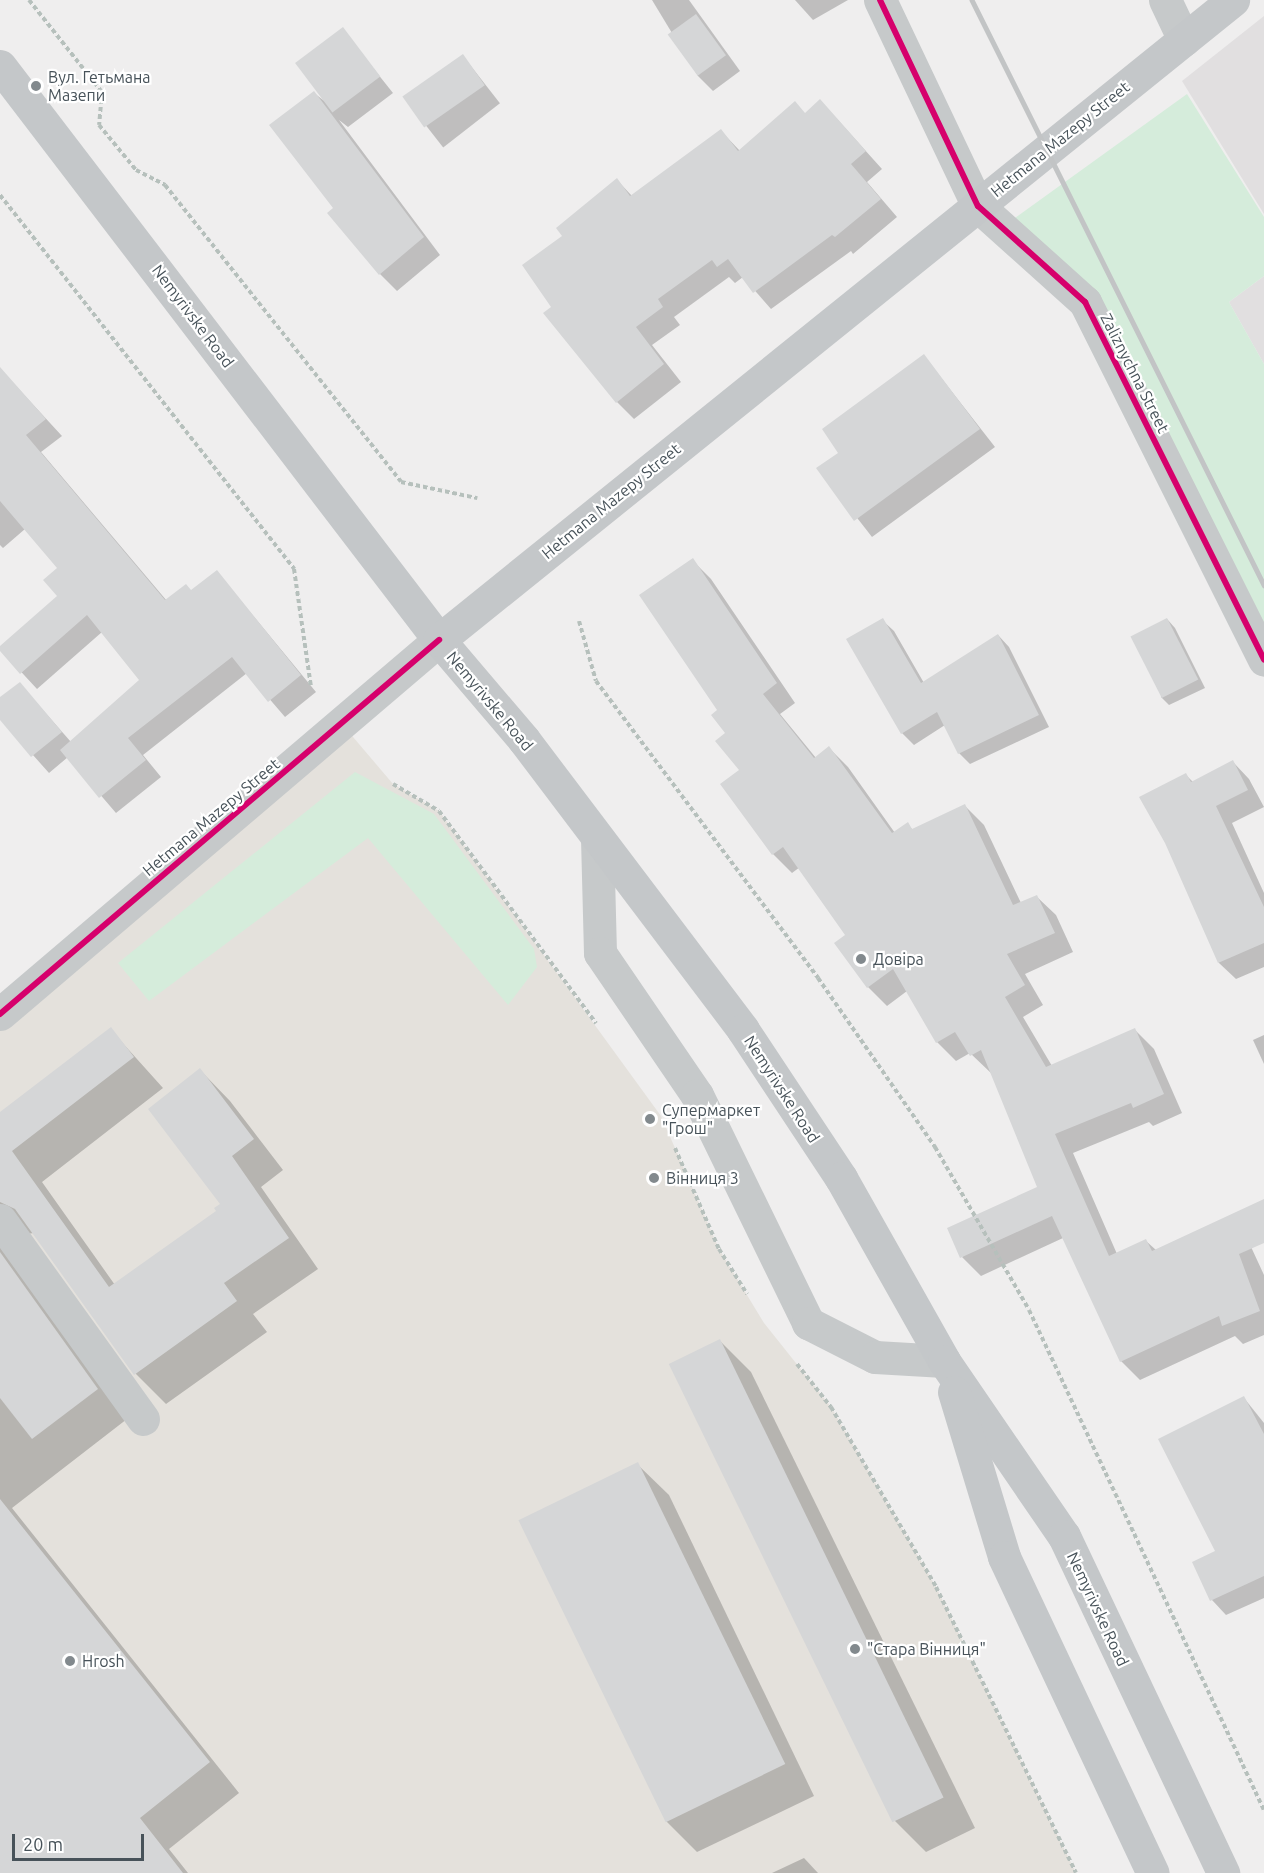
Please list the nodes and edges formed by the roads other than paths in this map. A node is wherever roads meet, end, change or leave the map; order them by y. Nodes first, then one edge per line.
1 (880, 0) edge
2 (1165, 0) edge
3 (1233, 0) edge
4 (1184, 40) junction
5 (0, 66) edge
6 (978, 206) junction
7 (439, 640) junction
8 (1264, 660) edge
9 (597, 838) junction
10 (0, 1014) edge
11 (0, 1220) edge
12 (944, 1361) junction
13 (144, 1419) dead end
14 (1153, 1873) edge
15 (1223, 1873) edge

1 - 6 street, Zaliznychna Street
2 - 4 street
3 - 4 main road, Hetmana Mazepy Street
4 - 6 main road, Hetmana Mazepy Street
5 - 7 main road, Nemyrivske Road
6 - 7 main road, Hetmana Mazepy Street
6 - 8 street, Zaliznychna Street
7 - 9 main road, Nemyrivske Road
7 - 10 street, Hetmana Mazepy Street
9 - 12 main road, Nemyrivske Road
9 - 12 street
11 - 13 street
12 - 14 main road, Nemyrivske Road
12 - 15 main road, Nemyrivske Road

